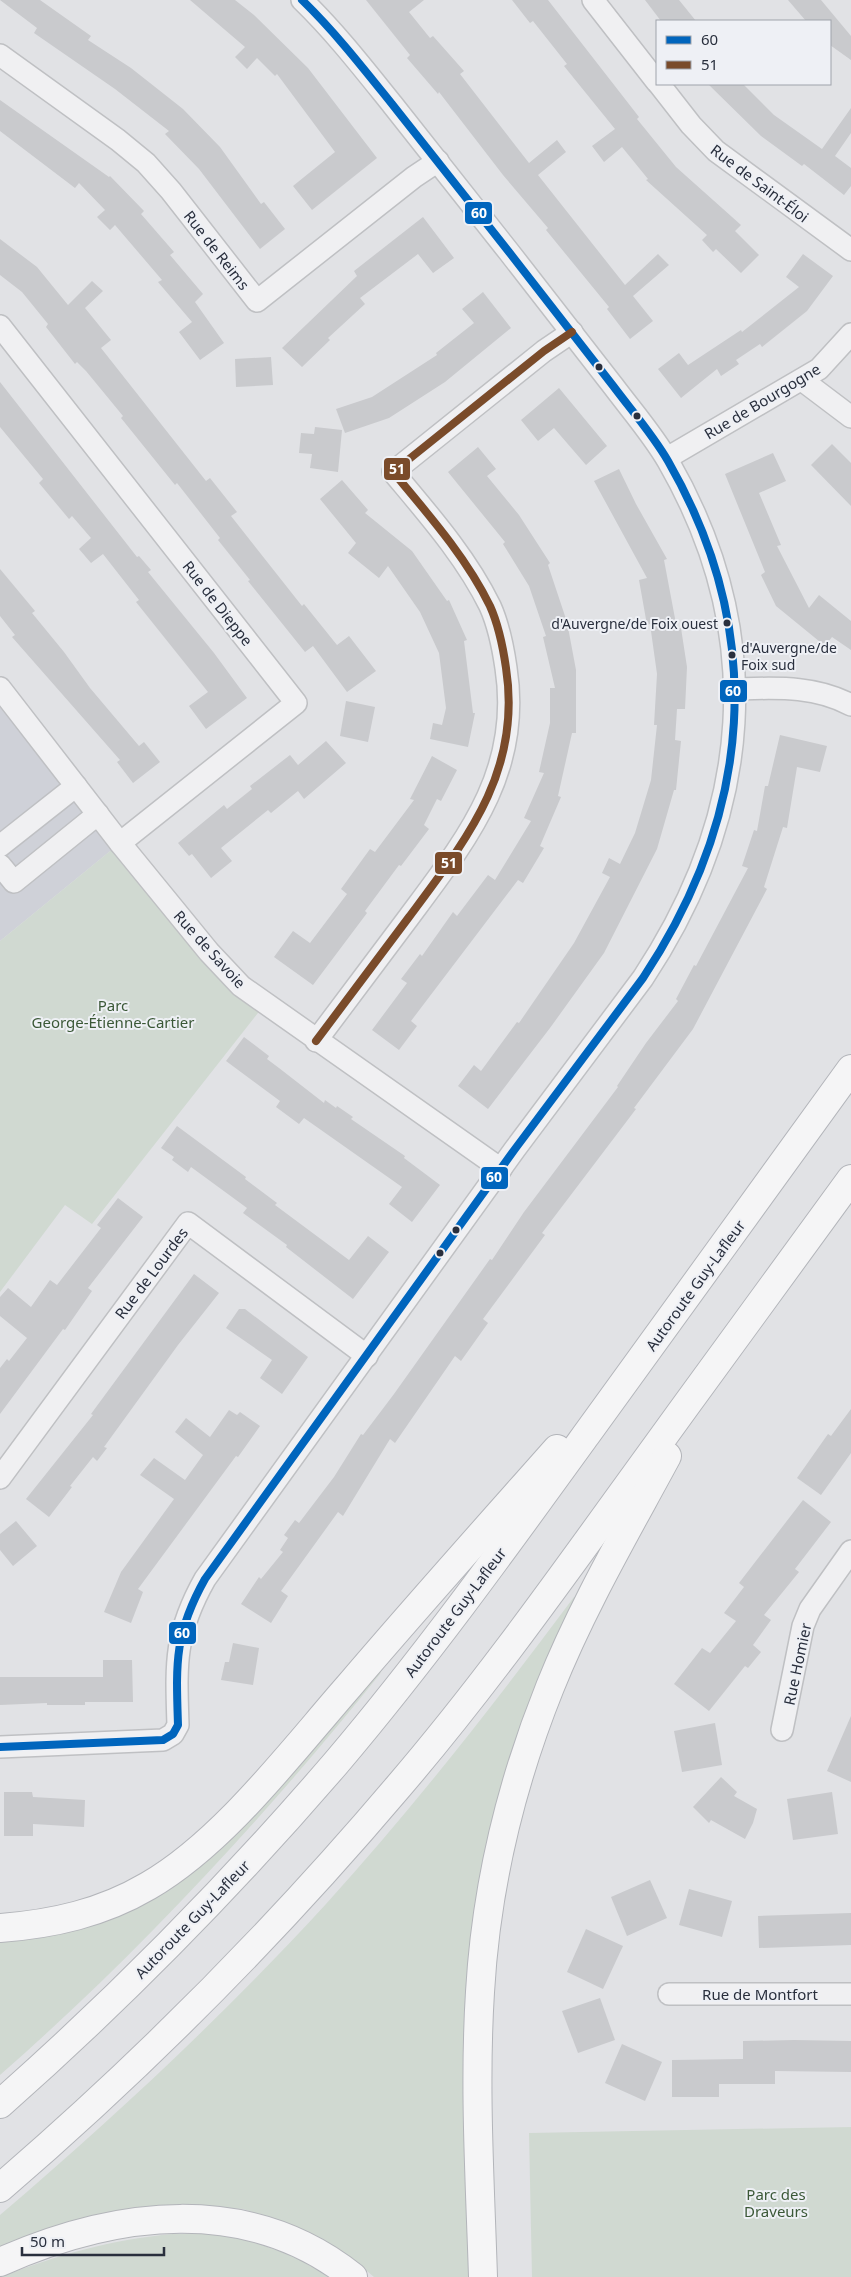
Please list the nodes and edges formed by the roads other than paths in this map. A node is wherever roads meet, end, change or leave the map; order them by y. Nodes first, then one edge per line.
1 (302, 0) edge
2 (593, 0) edge
3 (0, 55) edge
4 (656, 80) edge
5 (660, 85) edge
6 (438, 161) junction
7 (851, 250) edge
8 (0, 326) edge
9 (572, 332) junction
10 (851, 334) edge
11 (802, 380) junction
12 (851, 418) edge
13 (667, 458) junction
14 (0, 688) edge
15 (735, 689) junction
16 (851, 705) edge
17 (76, 786) junction
18 (98, 814) junction
19 (120, 843) junction
20 (0, 846) edge
21 (0, 865) edge
22 (316, 1041) junction
23 (851, 1069) edge
24 (501, 1169) junction
25 (851, 1179) edge
26 (667, 1324) junction
27 (368, 1356) junction
28 (717, 1363) junction
29 (0, 1478) edge
30 (851, 1551) edge
31 (782, 1730) dead end
32 (0, 1747) edge
33 (0, 1928) edge
34 (669, 1994) dead end
35 (851, 1994) edge
36 (0, 2104) edge
37 (0, 2188) edge
38 (0, 2262) edge
39 (353, 2277) edge
40 (483, 2277) edge

1 - 6 street
2 - 4 street, Rue de Saint-Éloi
3 - 6 street, Rue de Reims
5 - 7 street, Rue de Saint-Éloi
6 - 9 street
8 - 19 street, Rue de Dieppe
9 - 13 street
9 - 22 street
10 - 11 street, Rue de Bourgogne
11 - 12 street
11 - 13 street, Rue de Bourgogne
13 - 15 street
14 - 17 street, Rue de Savoie
15 - 16 street
15 - 24 street
17 - 18 street, Rue de Savoie
17 - 20 street
18 - 19 street, Rue de Savoie
18 - 21 street
19 - 22 street, Rue de Savoie
22 - 24 street, Rue de Savoie
23 - 26 highway, Autoroute Guy-Lafleur
24 - 27 street
25 - 28 highway
26 - 33 highway
26 - 36 highway, Autoroute Guy-Lafleur
27 - 29 street, Rue de Lourdes
27 - 32 street
28 - 37 highway
28 - 40 highway
30 - 31 street, Rue Homier
34 - 35 street, Rue de Montfort
38 - 39 highway

